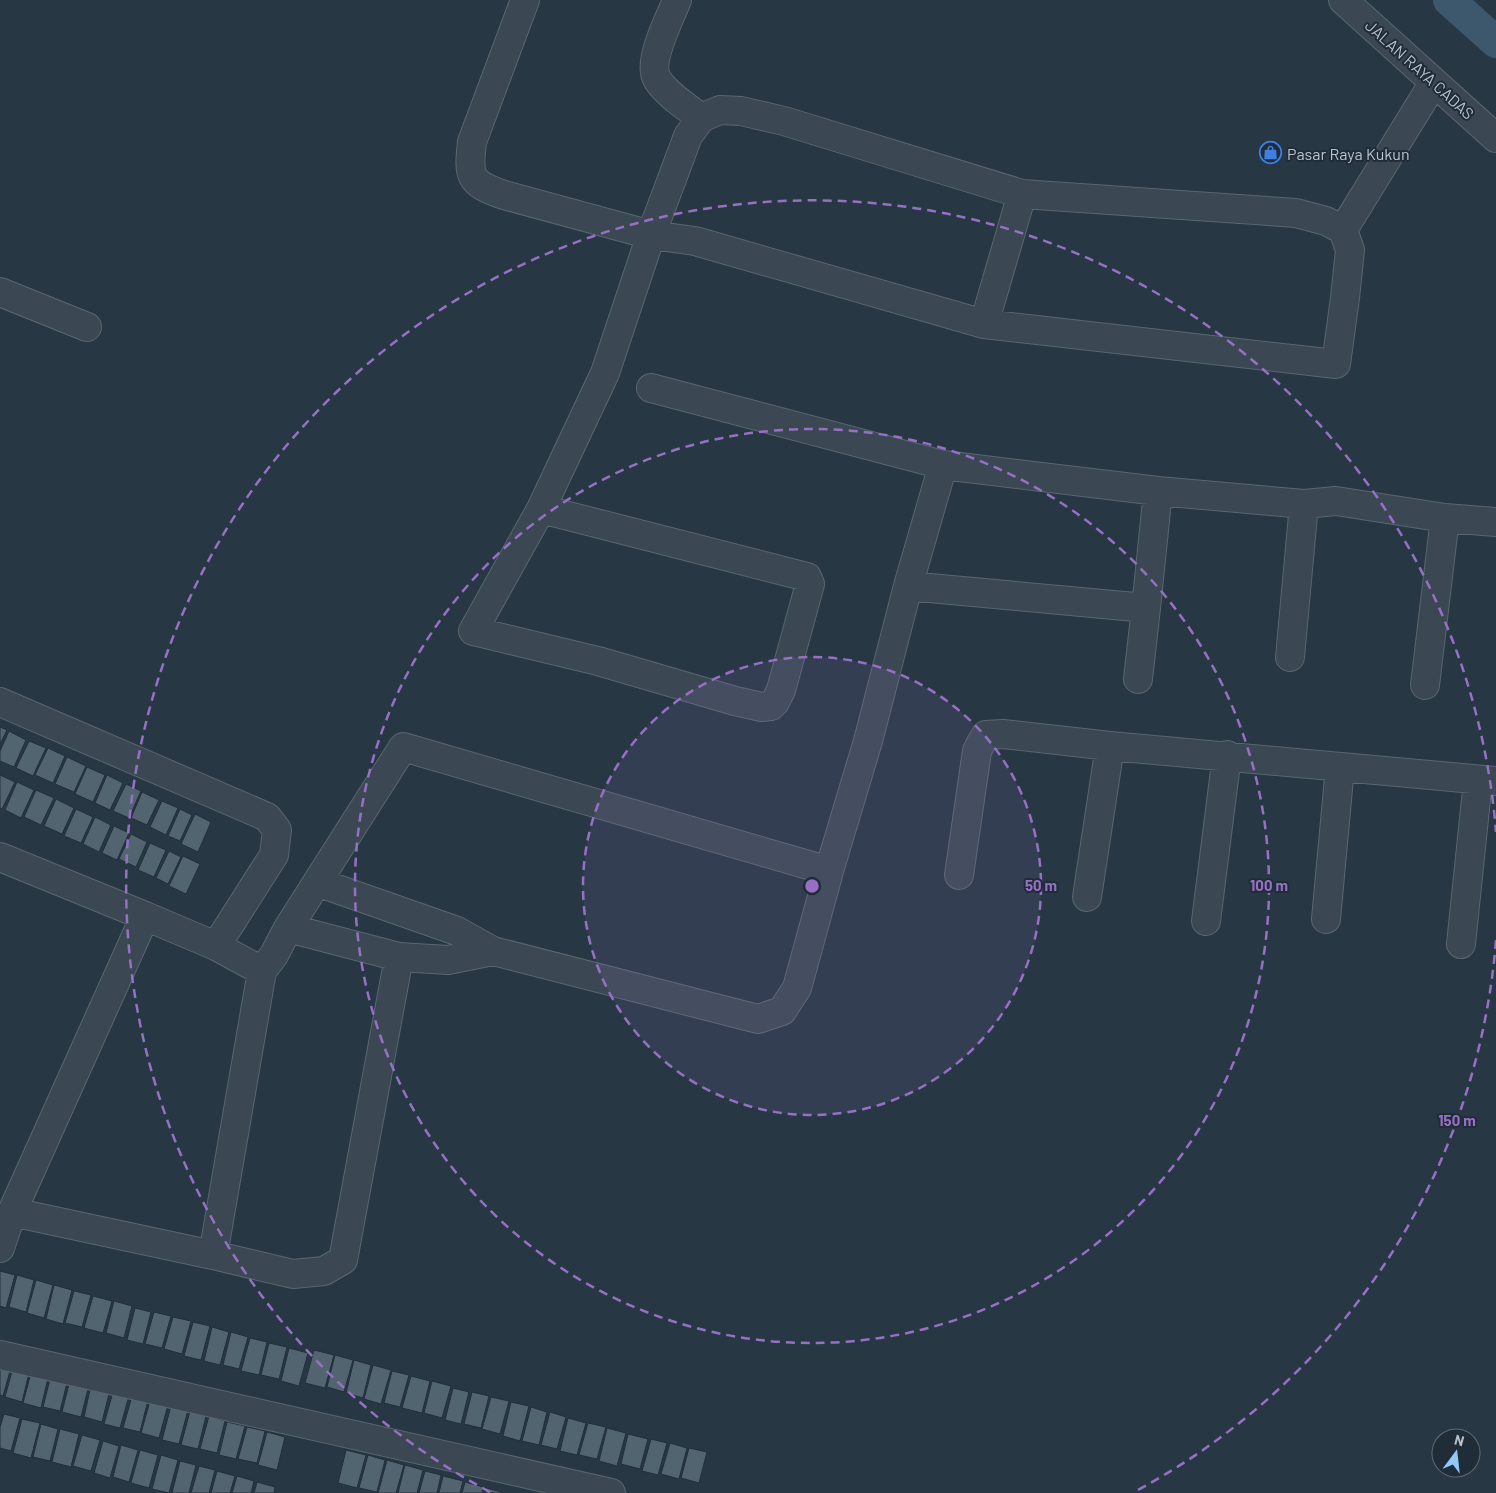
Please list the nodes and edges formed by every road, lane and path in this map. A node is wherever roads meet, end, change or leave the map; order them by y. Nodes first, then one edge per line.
1 (525, 0) edge
2 (677, 0) edge
3 (1343, 0) edge
4 (1434, 82) junction
5 (701, 118) junction
6 (1496, 138) edge
7 (1022, 194) junction
8 (1343, 230) junction
9 (651, 234) junction
10 (0, 292) edge
11 (984, 324) junction
12 (87, 327) dead end
13 (652, 388) dead end
14 (943, 465) junction
15 (1158, 491) junction
16 (1304, 504) junction
17 (542, 509) junction
18 (1445, 518) junction
19 (1496, 522) edge
20 (908, 586) junction
21 (1146, 608) junction
22 (1290, 657) dead end
23 (1138, 679) dead end
24 (1425, 685) dead end
25 (0, 702) edge
26 (1110, 746) junction
27 (1227, 755) junction
28 (1340, 767) junction
29 (1487, 780) edge
30 (1, 860) edge
31 (829, 871) junction
32 (960, 875) dead end
33 (317, 882) junction
34 (1087, 897) dead end
35 (145, 916) junction
36 (1326, 918) dead end
37 (1206, 921) dead end
38 (288, 928) junction
39 (1461, 944) dead end
40 (216, 946) junction
41 (493, 951) junction
42 (399, 957) junction
43 (262, 971) junction
44 (12, 1212) junction
45 (0, 1248) edge
46 (213, 1255) junction
47 (0, 1355) edge
48 (611, 1493) edge

1 - 9 street
2 - 5 street
3 - 4 street, JALAN RAYA CADAS
4 - 6 street, JALAN RAYA CADAS
4 - 8 street
5 - 7 street
5 - 9 street
7 - 8 street
7 - 11 street
8 - 11 street
9 - 11 street
9 - 17 street
10 - 12 street
13 - 14 street
14 - 15 street
14 - 20 street
15 - 16 street
15 - 21 street
16 - 18 street
16 - 22 street
17 - 17 street
18 - 19 street
18 - 24 street
20 - 21 street
20 - 31 street
21 - 23 street
25 - 40 street
26 - 27 street
26 - 32 street
26 - 34 street
27 - 28 street
27 - 37 street
28 - 29 street
28 - 36 street
29 - 39 street
30 - 35 street
31 - 33 street
31 - 41 street
33 - 38 street
33 - 41 street
35 - 40 street
35 - 44 street
38 - 42 street
38 - 43 street
40 - 43 street
41 - 42 street
42 - 46 street
43 - 46 street
44 - 45 street
44 - 46 street
47 - 48 street

